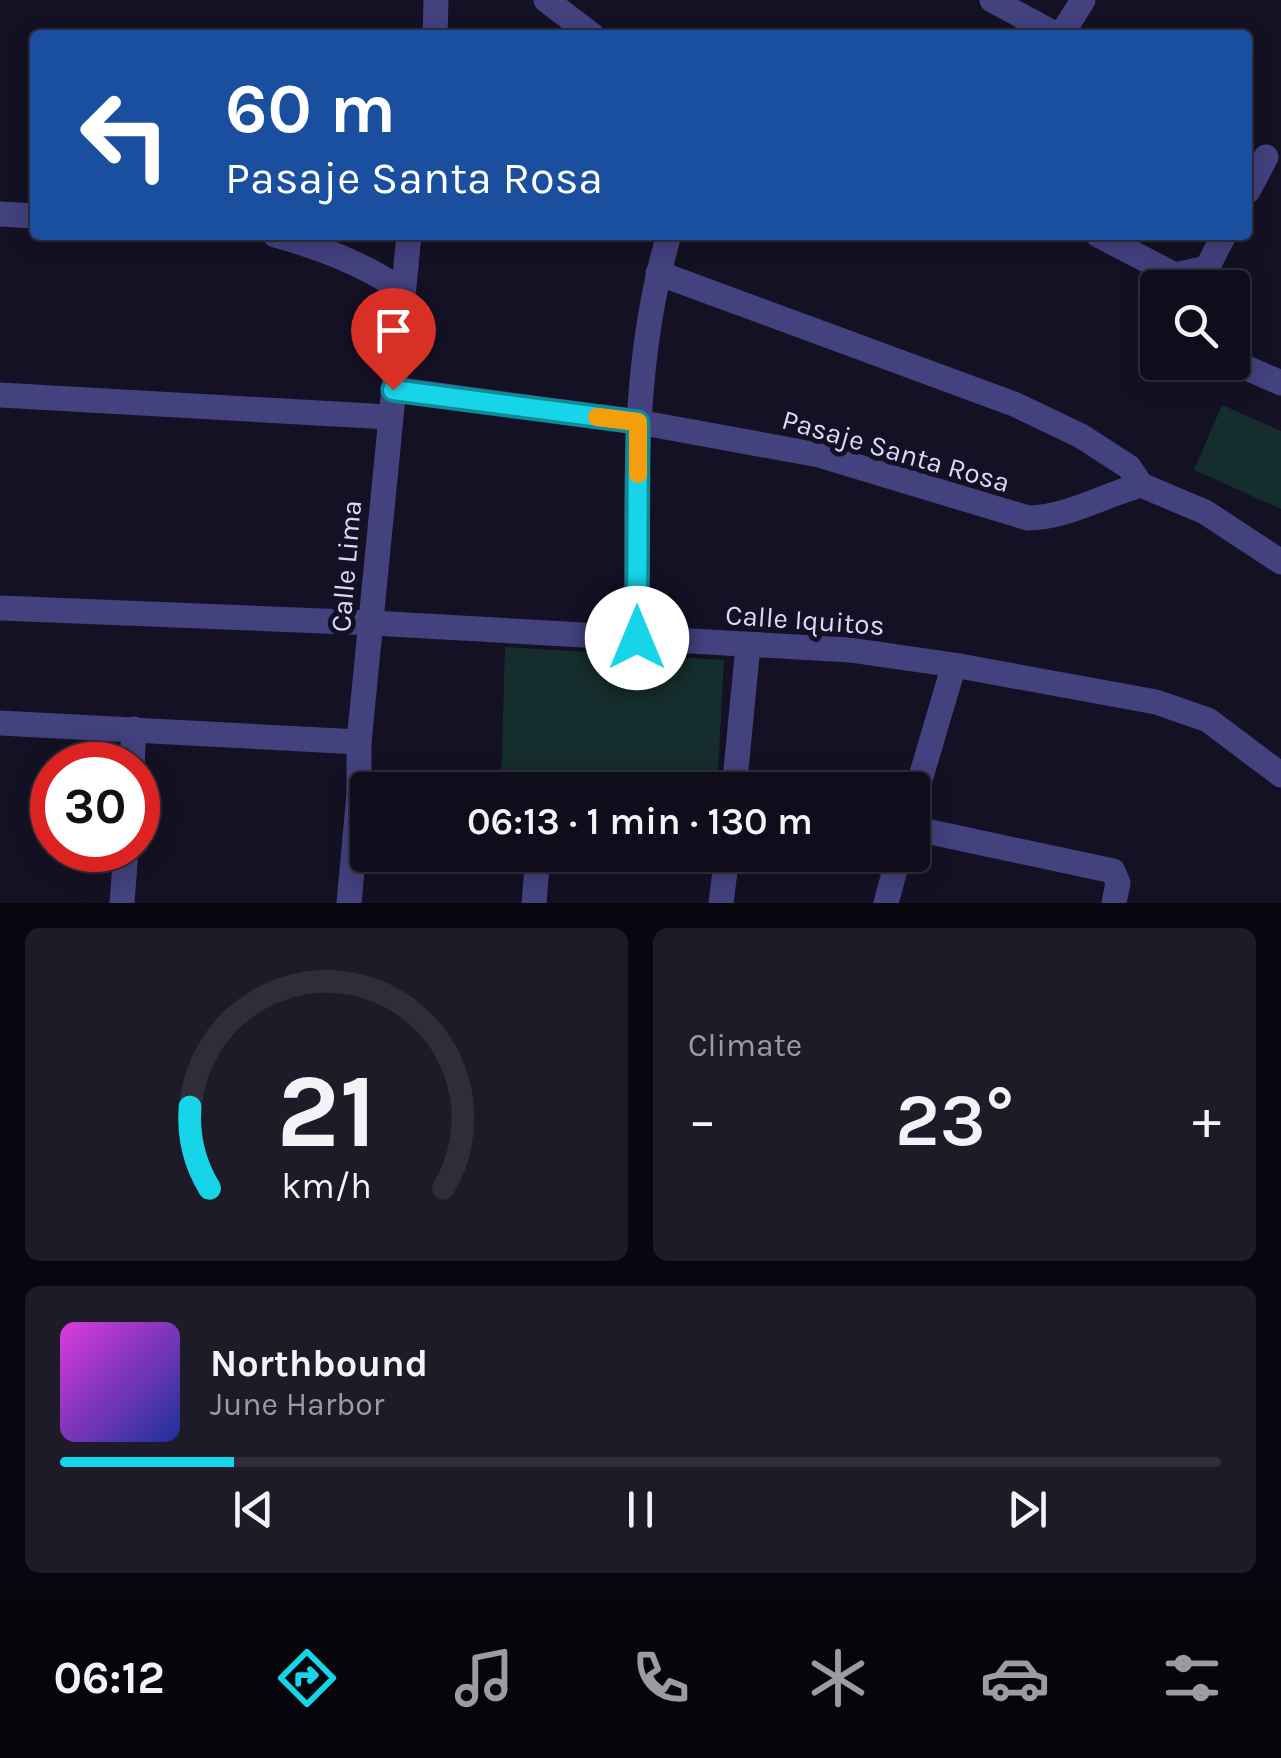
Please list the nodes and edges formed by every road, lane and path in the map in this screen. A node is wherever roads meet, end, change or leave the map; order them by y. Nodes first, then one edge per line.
1 (436, 0) edge
2 (546, 0) edge
3 (992, 0) edge
4 (1083, 0) edge
5 (436, 30) edge
6 (585, 30) edge
7 (1049, 30) edge
8 (1062, 30) edge
9 (1265, 156) edge
10 (1252, 183) edge
11 (0, 214) edge
12 (30, 216) edge
13 (293, 240) edge
14 (408, 240) edge
15 (668, 240) edge
16 (1107, 240) edge
17 (1221, 240) edge
18 (658, 273) junction
19 (402, 290) junction
20 (1250, 368) dead end
21 (1281, 383) edge
22 (393, 390) junction
23 (0, 395) edge
24 (389, 418) junction
25 (638, 422) junction
26 (1140, 485) junction
27 (1281, 562) edge
28 (0, 608) edge
29 (372, 623) junction
30 (637, 638) junction
31 (748, 646) junction
32 (954, 665) junction
33 (0, 723) edge
34 (134, 729) junction
35 (133, 742) edge
36 (359, 742) junction
37 (361, 772) edge
38 (736, 772) edge
39 (922, 772) edge
40 (1281, 775) edge
41 (930, 832) edge
42 (124, 872) edge
43 (353, 872) edge
44 (537, 872) edge
45 (725, 872) edge
46 (894, 872) edge
47 (122, 903) edge
48 (349, 903) edge
49 (534, 903) edge
50 (721, 903) edge
51 (886, 903) edge
52 (1114, 903) edge

1 - 5 street
2 - 6 street
3 - 7 street
4 - 8 street
9 - 10 street
11 - 12 street
13 - 19 street
14 - 19 street, Calle Lima
15 - 18 street
16 - 17 street
18 - 25 street
18 - 26 street
19 - 22 street, Calle Lima
20 - 21 street
22 - 24 street, Calle Lima
22 - 25 street, Pasaje Santa Rosa
23 - 24 street
24 - 29 street, Calle Lima
25 - 26 street, Pasaje Santa Rosa
25 - 30 street
26 - 27 street
28 - 29 street, Calle Iquitos
29 - 30 street, Calle Iquitos
29 - 36 street, Calle Lima
30 - 31 street, Calle Iquitos
31 - 32 street, Calle Iquitos
31 - 38 street
32 - 39 street
32 - 40 street, Calle Iquitos
33 - 34 street
34 - 35 street
34 - 36 street
36 - 37 street, Calle Lima
41 - 52 street
42 - 47 street
43 - 48 street, Calle Lima
44 - 49 street
45 - 50 street
46 - 51 street

